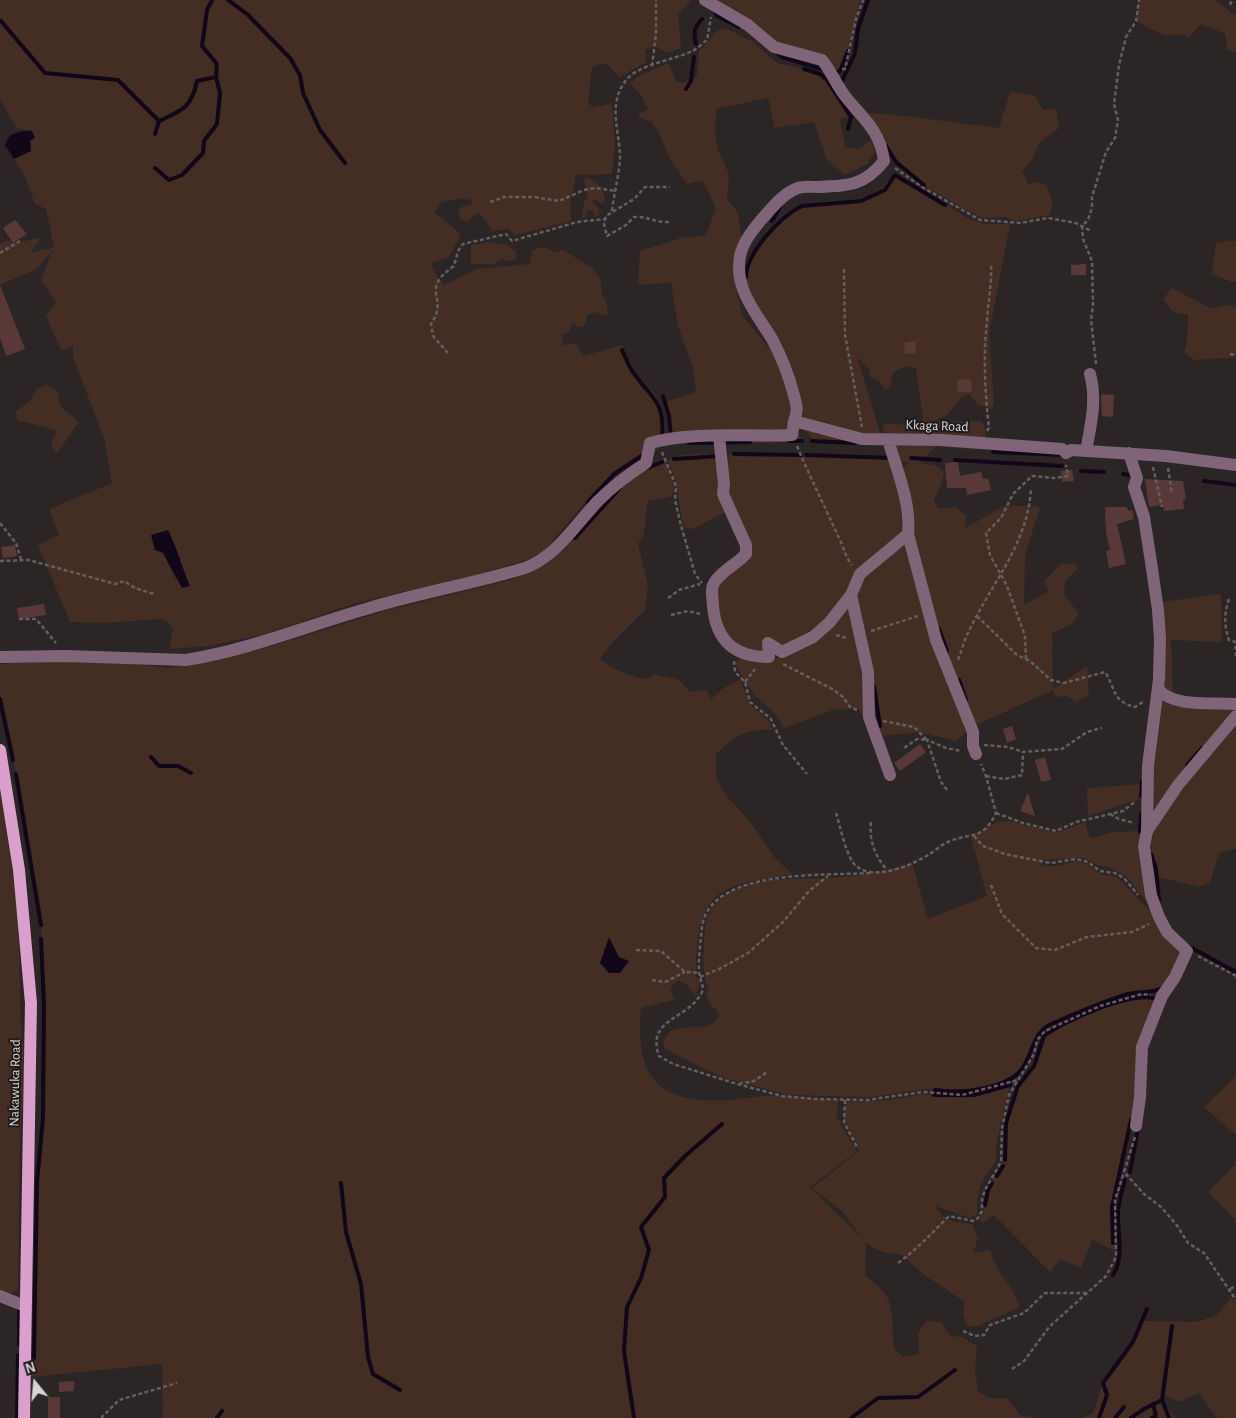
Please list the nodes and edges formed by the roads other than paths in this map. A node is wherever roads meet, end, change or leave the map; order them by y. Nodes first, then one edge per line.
1 (709, 3) edge
2 (1090, 374) road end
3 (794, 421) junction
4 (720, 436) junction
5 (888, 440) junction
6 (1086, 451) junction
7 (1129, 453) junction
8 (1236, 465) edge
9 (908, 534) junction
10 (851, 595) junction
11 (0, 657) edge
12 (1158, 692) junction
13 (1236, 704) edge
14 (1236, 716) edge
15 (0, 750) edge
16 (975, 750) road end
17 (890, 775) dead end
18 (1142, 829) junction
19 (1136, 1126) road end
20 (0, 1296) edge
21 (25, 1306) junction
22 (24, 1418) edge

1 - 3 street
2 - 6 street
3 - 4 street
3 - 5 street, Kkaga Road
4 - 10 street
4 - 11 street
5 - 6 street, Kkaga Road
5 - 9 street
6 - 7 street, Kkaga Road
7 - 8 street, Kkaga Road
7 - 12 street
9 - 10 street
9 - 16 street
10 - 17 street
12 - 13 street
12 - 18 street
14 - 18 street
15 - 21 main road, Nakawuka Road
18 - 19 street
20 - 21 street
21 - 22 main road, Nakawuka Road

